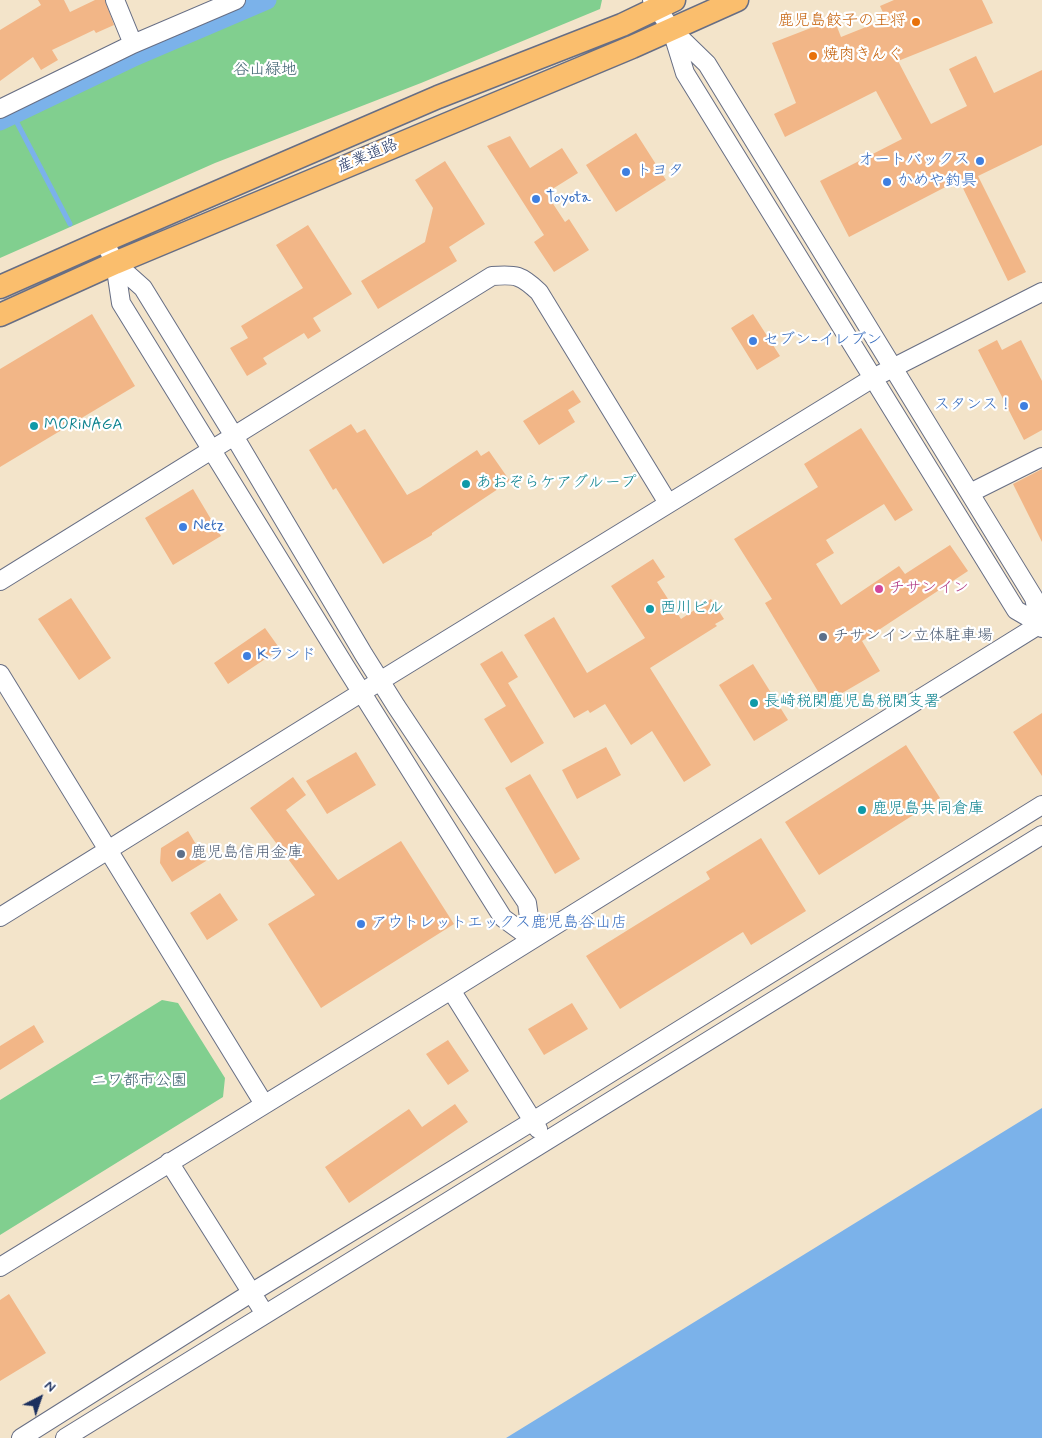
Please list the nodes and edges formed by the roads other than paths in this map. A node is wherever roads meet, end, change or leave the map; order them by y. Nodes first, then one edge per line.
1 (115, 0) edge
2 (236, 0) edge
3 (737, 0) edge
4 (661, 3) edge
5 (671, 29) junction
6 (133, 44) junction
7 (0, 109) edge
8 (104, 240) junction
9 (115, 263) junction
10 (0, 287) edge
11 (1042, 292) edge
12 (0, 314) edge
13 (893, 368) junction
14 (873, 378) junction
15 (234, 436) junction
16 (211, 450) junction
17 (1042, 457) edge
18 (970, 493) junction
19 (668, 503) junction
20 (0, 581) edge
21 (1041, 625) edge
22 (0, 674) edge
23 (380, 681) junction
24 (362, 693) junction
25 (1042, 805) edge
26 (1042, 835) edge
27 (108, 850) junction
28 (0, 917) edge
29 (532, 939) junction
30 (451, 990) junction
31 (264, 1104) junction
32 (533, 1120) junction
33 (545, 1141) junction
34 (169, 1162) junction
35 (0, 1267) edge
36 (251, 1293) junction
37 (265, 1314) junction
38 (44, 1432) edge
39 (21, 1438) edge
40 (65, 1438) edge

1 - 6 street
2 - 6 street
3 - 5 main road, 産業道路
4 - 5 street
4 - 8 main road, 産業道路
5 - 9 main road, 産業道路
5 - 13 street
5 - 14 street
6 - 7 street
8 - 9 street
8 - 10 main road, 産業道路
9 - 12 main road, 産業道路
9 - 15 street
9 - 16 street
11 - 13 street
13 - 14 street
13 - 18 street
14 - 19 street
14 - 21 street
15 - 16 street
15 - 19 street
15 - 23 street
16 - 20 street
16 - 24 street
17 - 18 street
18 - 21 street
19 - 23 street
21 - 29 street
22 - 27 street
23 - 24 street
23 - 29 street
24 - 27 street
24 - 29 street
25 - 32 street
26 - 33 street
27 - 28 street
27 - 31 street
29 - 30 street
30 - 31 street
30 - 32 street
31 - 34 street
32 - 33 street
32 - 36 street
33 - 37 street
34 - 35 street
34 - 36 street
36 - 37 street
36 - 38 street
37 - 40 street
38 - 39 street

